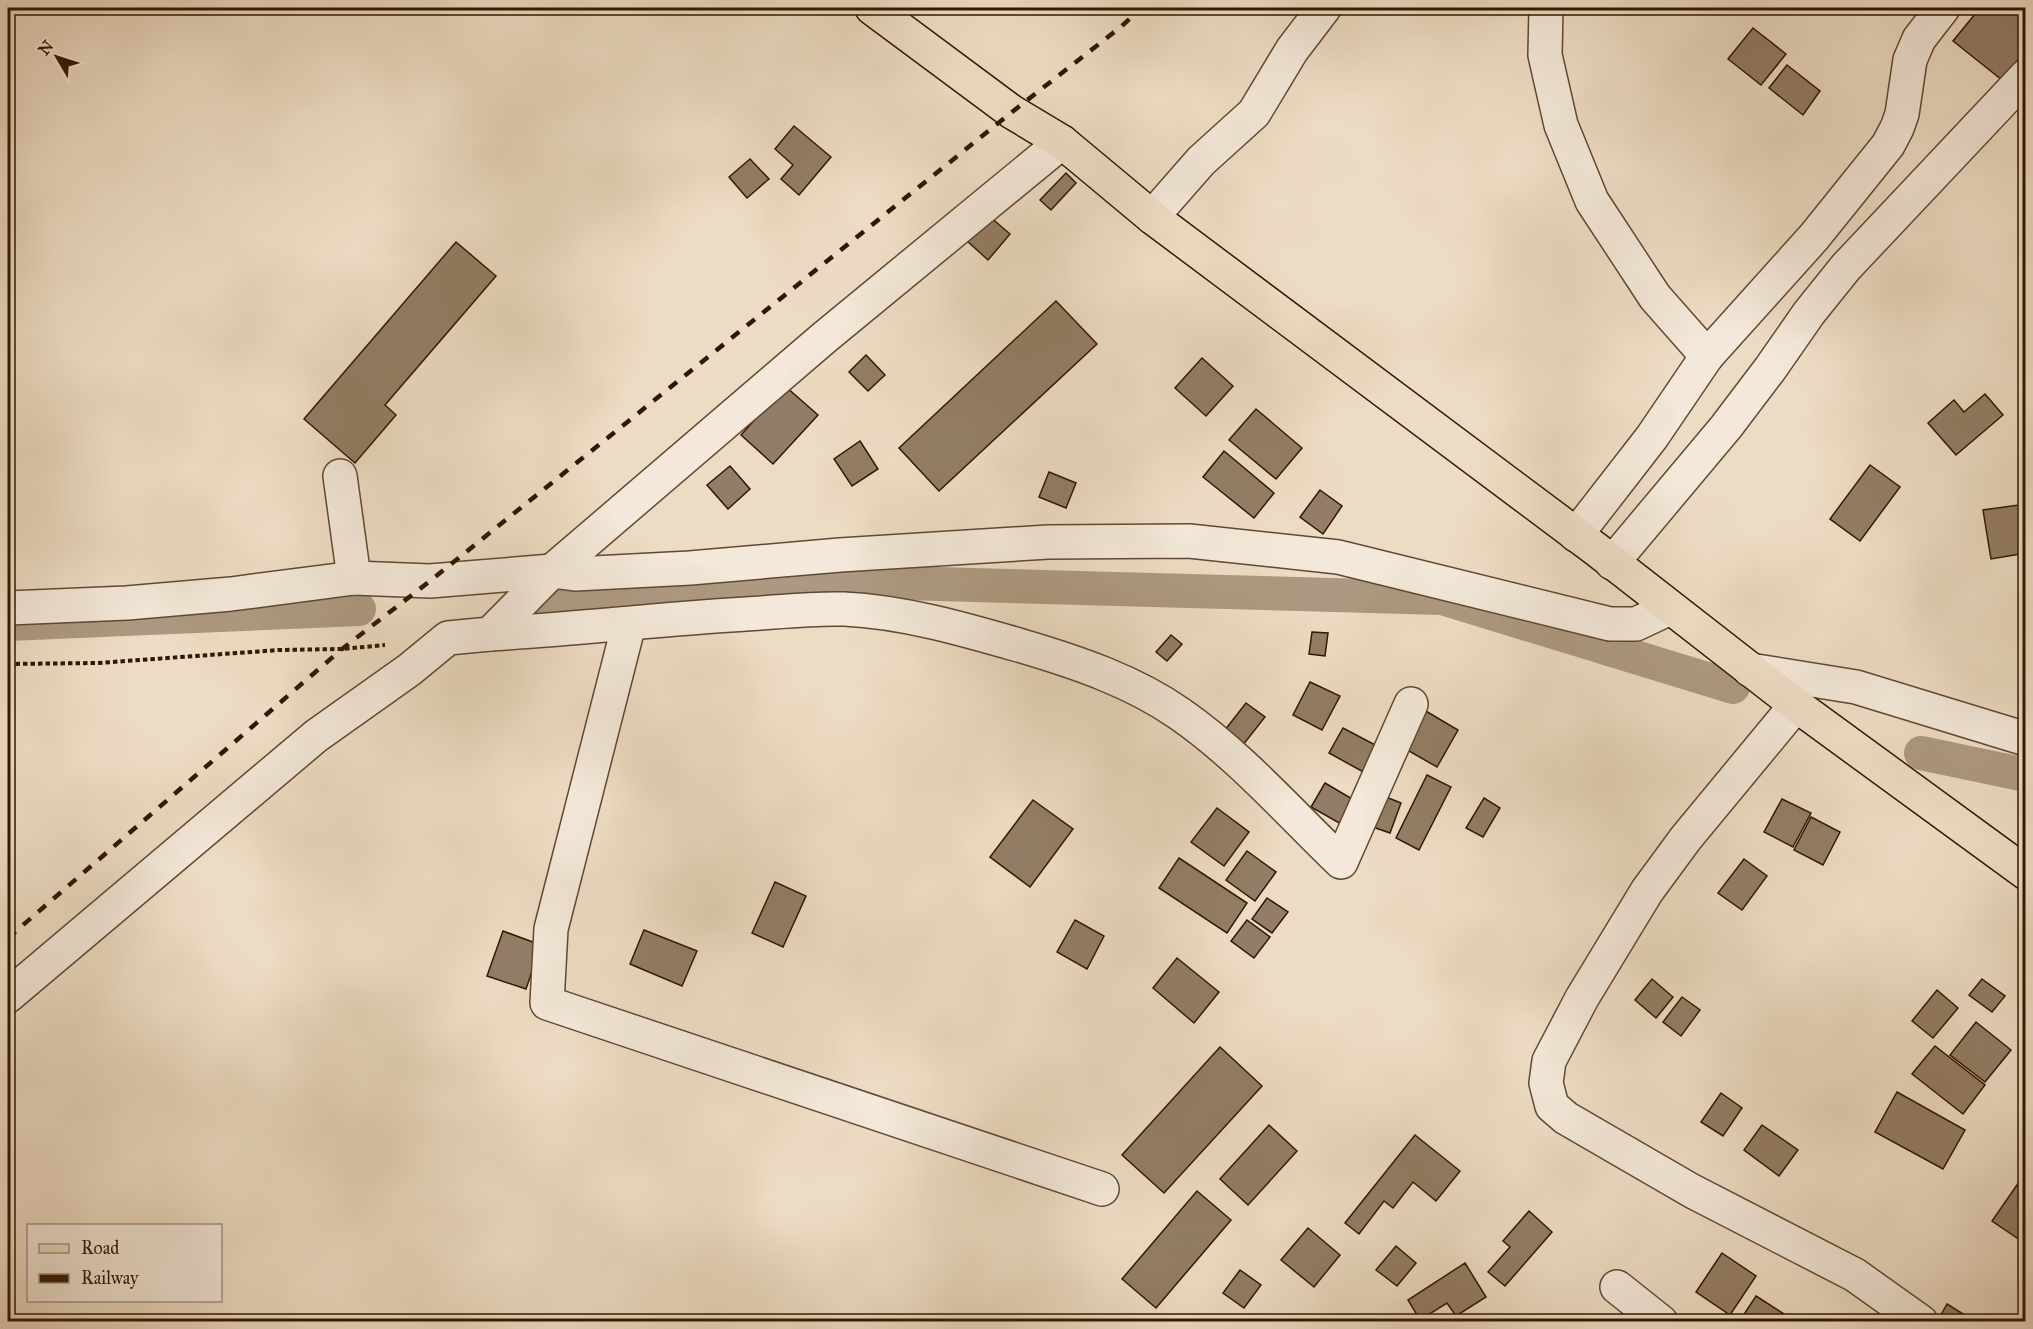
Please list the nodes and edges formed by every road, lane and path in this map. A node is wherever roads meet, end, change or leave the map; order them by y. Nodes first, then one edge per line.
1 (872, 8) edge
2 (1324, 8) edge
3 (1546, 8) edge
4 (1943, 8) edge
5 (2025, 76) edge
6 (1062, 142) junction
7 (1152, 217) junction
8 (1707, 356) junction
9 (340, 476) dead end
10 (1576, 535) junction
11 (1612, 563) junction
12 (552, 572) junction
13 (354, 578) junction
14 (8, 608) edge
15 (1670, 609) junction
16 (629, 624) junction
17 (490, 634) junction
18 (393, 644) dead end
19 (8, 664) edge
20 (1750, 670) junction
21 (1411, 705) dead end
22 (1796, 705) junction
23 (2025, 739) edge
24 (2025, 873) edge
25 (8, 996) edge
26 (1102, 1189) dead end
27 (1617, 1287) dead end
28 (1661, 1322) edge
29 (1921, 1322) edge

1 - 6 main road
2 - 7 street
3 - 8 street
4 - 8 street
5 - 11 street
6 - 7 main road
6 - 12 street
7 - 10 main road
8 - 10 street
9 - 13 street
10 - 11 main road
11 - 15 main road
12 - 13 street
12 - 15 street
12 - 17 street
13 - 14 street
15 - 20 main road
16 - 17 street
16 - 21 street
16 - 26 street
17 - 25 street
18 - 19 path
20 - 22 main road
20 - 23 street
22 - 24 main road
22 - 29 street
27 - 28 street

